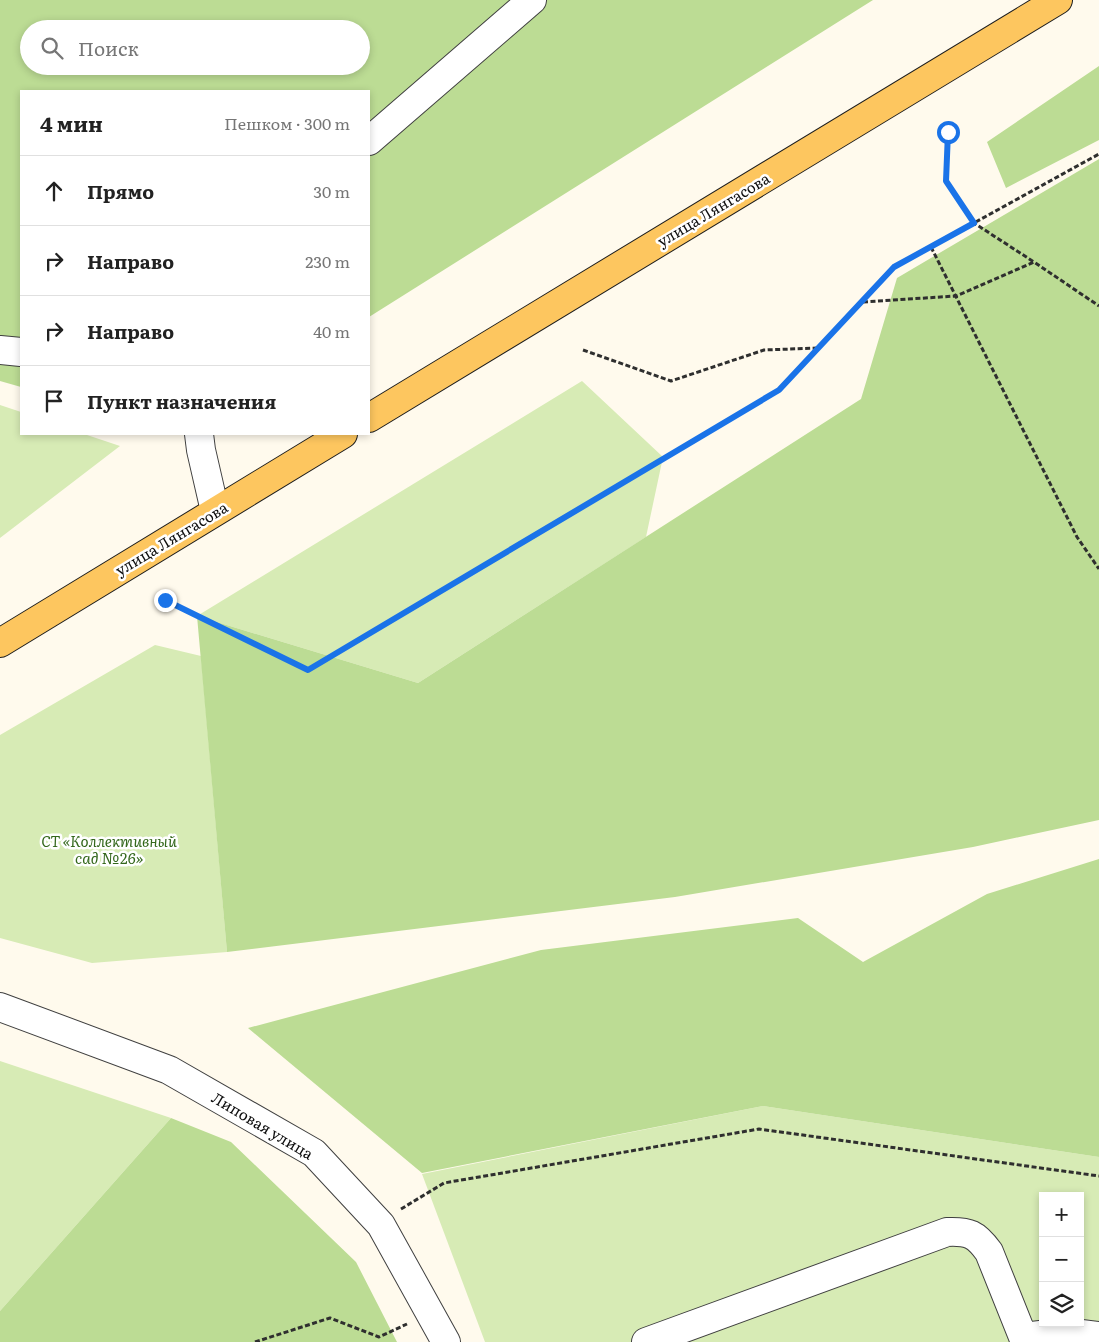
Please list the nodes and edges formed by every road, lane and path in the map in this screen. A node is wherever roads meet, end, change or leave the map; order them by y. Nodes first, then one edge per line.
1 (532, 0) edge
2 (1058, 0) edge
3 (948, 132) dead end
4 (370, 139) edge
5 (1099, 154) edge
6 (974, 223) junction
7 (931, 247) junction
8 (1034, 262) junction
9 (956, 296) junction
10 (862, 302) junction
11 (1099, 306) edge
12 (819, 348) junction
13 (0, 350) edge
14 (583, 350) dead end
15 (20, 352) edge
16 (370, 417) edge
17 (199, 435) edge
18 (341, 435) edge
19 (215, 511) junction
20 (1099, 569) edge
21 (165, 600) dead end
22 (0, 643) edge
23 (0, 1007) edge
24 (1099, 1176) edge
25 (401, 1209) dead end
26 (430, 1313) junction
27 (1099, 1336) edge
28 (1024, 1340) edge
29 (255, 1342) edge
30 (446, 1342) edge
31 (646, 1342) edge

1 - 4 street
2 - 16 main road, улица Лянгасова
3 - 6 path
5 - 6 path
6 - 7 path
6 - 8 path
7 - 9 path
7 - 10 path
8 - 9 path
8 - 11 path
9 - 10 path
9 - 20 path
10 - 12 path
12 - 14 path
12 - 21 path
13 - 15 street
17 - 19 street
18 - 19 main road, улица Лянгасова
19 - 22 main road, улица Лянгасова
23 - 26 street, Липовая улица
24 - 25 path
26 - 29 path
26 - 30 street, Липовая улица
27 - 28 street
28 - 31 street

